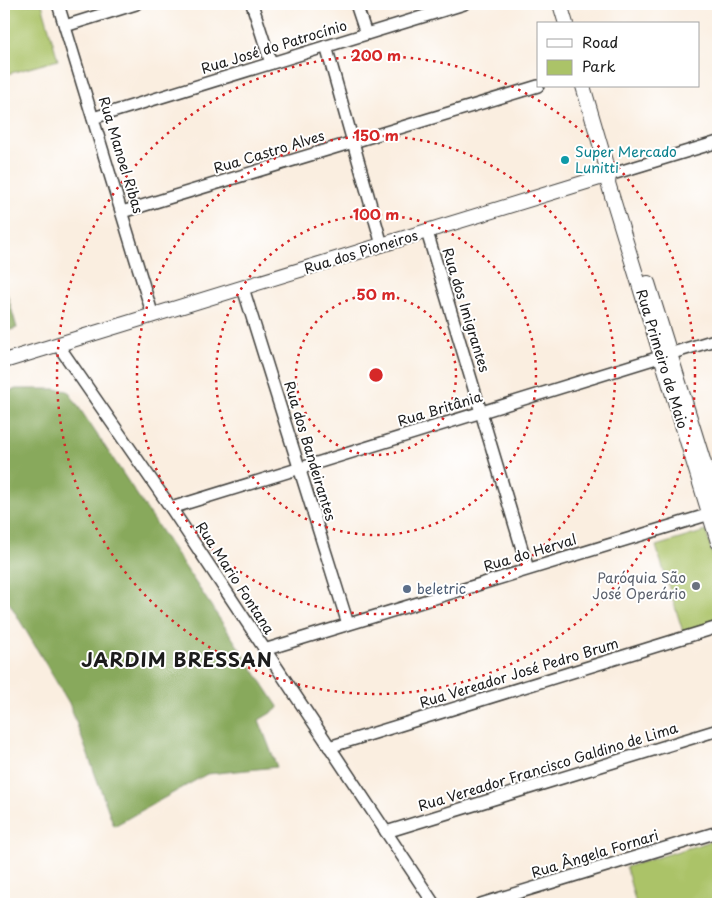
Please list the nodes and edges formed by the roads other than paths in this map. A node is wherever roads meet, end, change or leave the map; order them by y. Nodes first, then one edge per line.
1 (58, 4) edge
2 (136, 4) edge
3 (252, 4) edge
4 (356, 4) edge
5 (464, 4) edge
6 (560, 4) edge
7 (565, 22) edge
8 (65, 26) junction
9 (366, 34) junction
10 (326, 46) junction
11 (270, 63) junction
12 (537, 86) edge
13 (584, 88) edge
14 (93, 118) junction
15 (354, 142) junction
16 (718, 142) edge
17 (609, 175) junction
18 (122, 212) junction
19 (427, 232) junction
20 (382, 245) junction
21 (243, 288) junction
22 (153, 316) junction
23 (718, 339) edge
24 (58, 345) junction
25 (666, 356) junction
26 (4, 361) edge
27 (482, 412) junction
28 (300, 468) junction
29 (171, 508) junction
30 (716, 512) edge
31 (718, 542) edge
32 (528, 570) junction
33 (348, 624) junction
34 (718, 627) edge
35 (264, 650) junction
36 (718, 730) edge
37 (329, 747) junction
38 (386, 832) junction
39 (718, 832) edge
40 (434, 904) edge
41 (481, 904) edge

1 - 8 street, Rua Manoel Ribas
2 - 8 street
3 - 11 street
4 - 9 street
5 - 9 street, Rua José do Patrocínio
6 - 7 main road
8 - 14 street, Rua Manoel Ribas
9 - 10 street, Rua José do Patrocínio
10 - 11 street, Rua José do Patrocínio
10 - 15 street
11 - 14 street, Rua José do Patrocínio
12 - 15 street, Rua Castro Alves
13 - 17 main road, Rua Primeiro de Maio
14 - 18 street, Rua Manoel Ribas
15 - 18 street, Rua Castro Alves
15 - 20 street
16 - 17 street, Rua dos Pioneiros
17 - 19 main road, Rua dos Pioneiros
17 - 25 main road, Rua Primeiro de Maio
18 - 22 street, Rua Manoel Ribas
19 - 20 main road, Rua dos Pioneiros
19 - 27 street, Rua dos Imigrantes
20 - 21 main road, Rua dos Pioneiros
21 - 22 main road, Rua dos Pioneiros
21 - 28 street, Rua dos Bandeirantes
22 - 24 main road, Rua dos Pioneiros
23 - 25 street, Rua Britânia
24 - 26 main road, Rua dos Pioneiros
24 - 29 street, Rua Mario Fontana
25 - 27 street, Rua Britânia
25 - 30 main road, Rua Primeiro de Maio
27 - 28 street, Rua Britânia
27 - 32 street, Rua dos Imigrantes
28 - 29 street, Rua Britânia
28 - 33 street, Rua dos Bandeirantes
29 - 35 street, Rua Mario Fontana
30 - 31 main road, Rua Primeiro de Maio
30 - 32 street, Rua do Herval
32 - 33 street, Rua do Herval
33 - 35 street, Rua do Herval
34 - 37 street, Rua Vereador José Pedro Brum
35 - 37 street, Rua Mario Fontana
36 - 38 street, Rua Vereador Francisco Galdino de Lima
37 - 38 street, Rua Mario Fontana
38 - 40 street, Rua Mario Fontana
39 - 41 street, Rua Ângela Fornari

